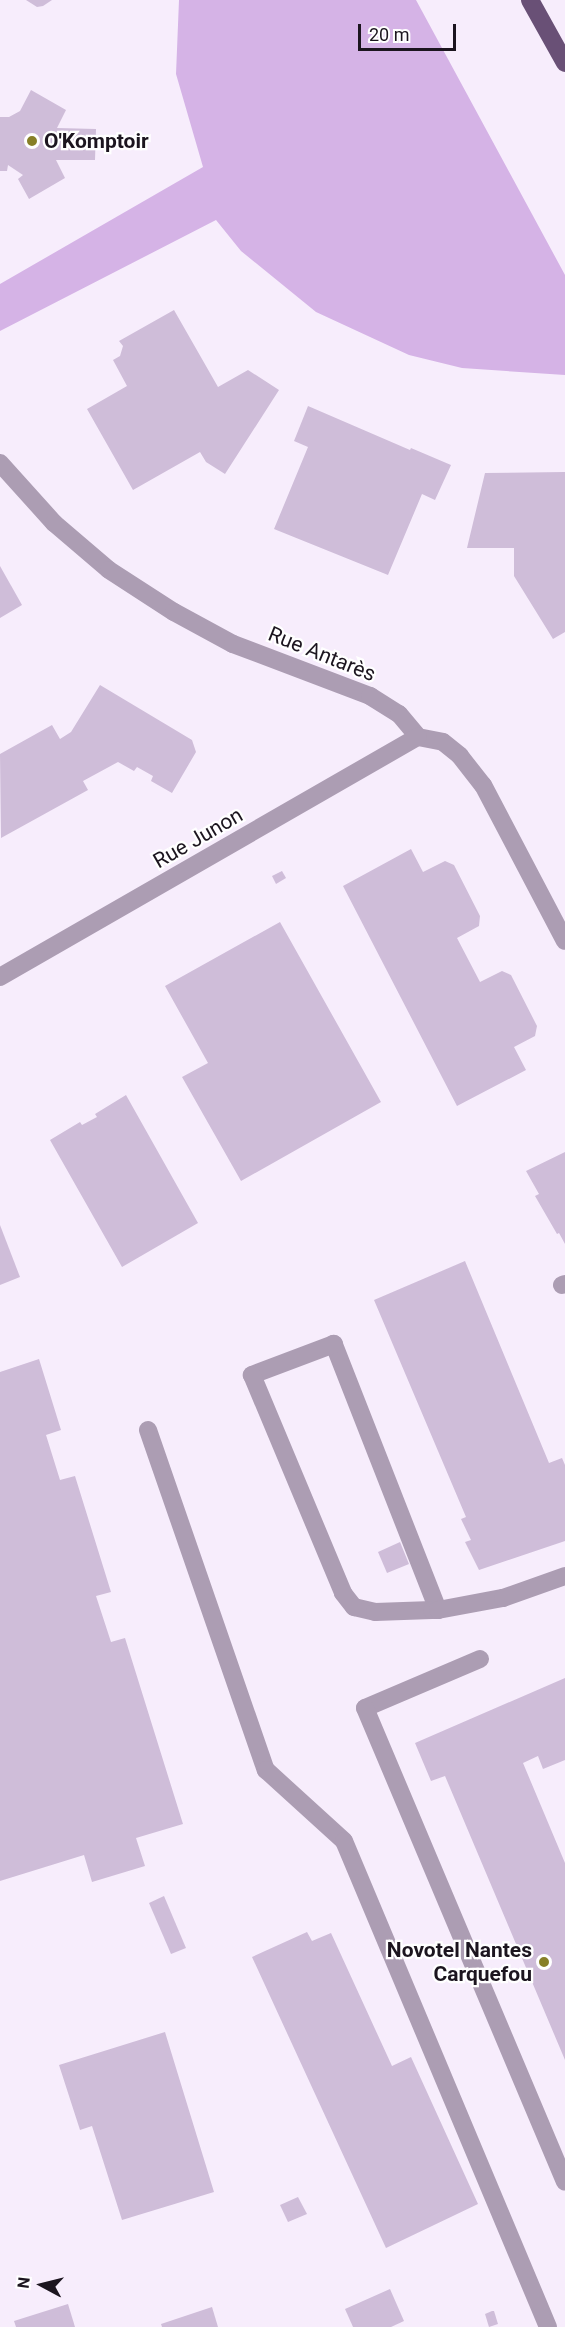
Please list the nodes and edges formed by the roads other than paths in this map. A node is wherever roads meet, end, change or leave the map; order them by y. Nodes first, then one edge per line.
1 (530, 0) edge
2 (565, 63) edge
3 (0, 463) edge
4 (418, 737) junction
5 (565, 941) edge
6 (0, 977) edge
7 (148, 1430) dead end
8 (565, 1576) edge
9 (438, 1610) junction
10 (480, 1659) dead end
11 (565, 2182) edge
12 (548, 2327) edge

1 - 2 main road
3 - 4 street, Rue Antarès
4 - 5 street
4 - 6 street, Rue Junon
7 - 12 street
8 - 9 street
9 - 9 street
10 - 11 street

